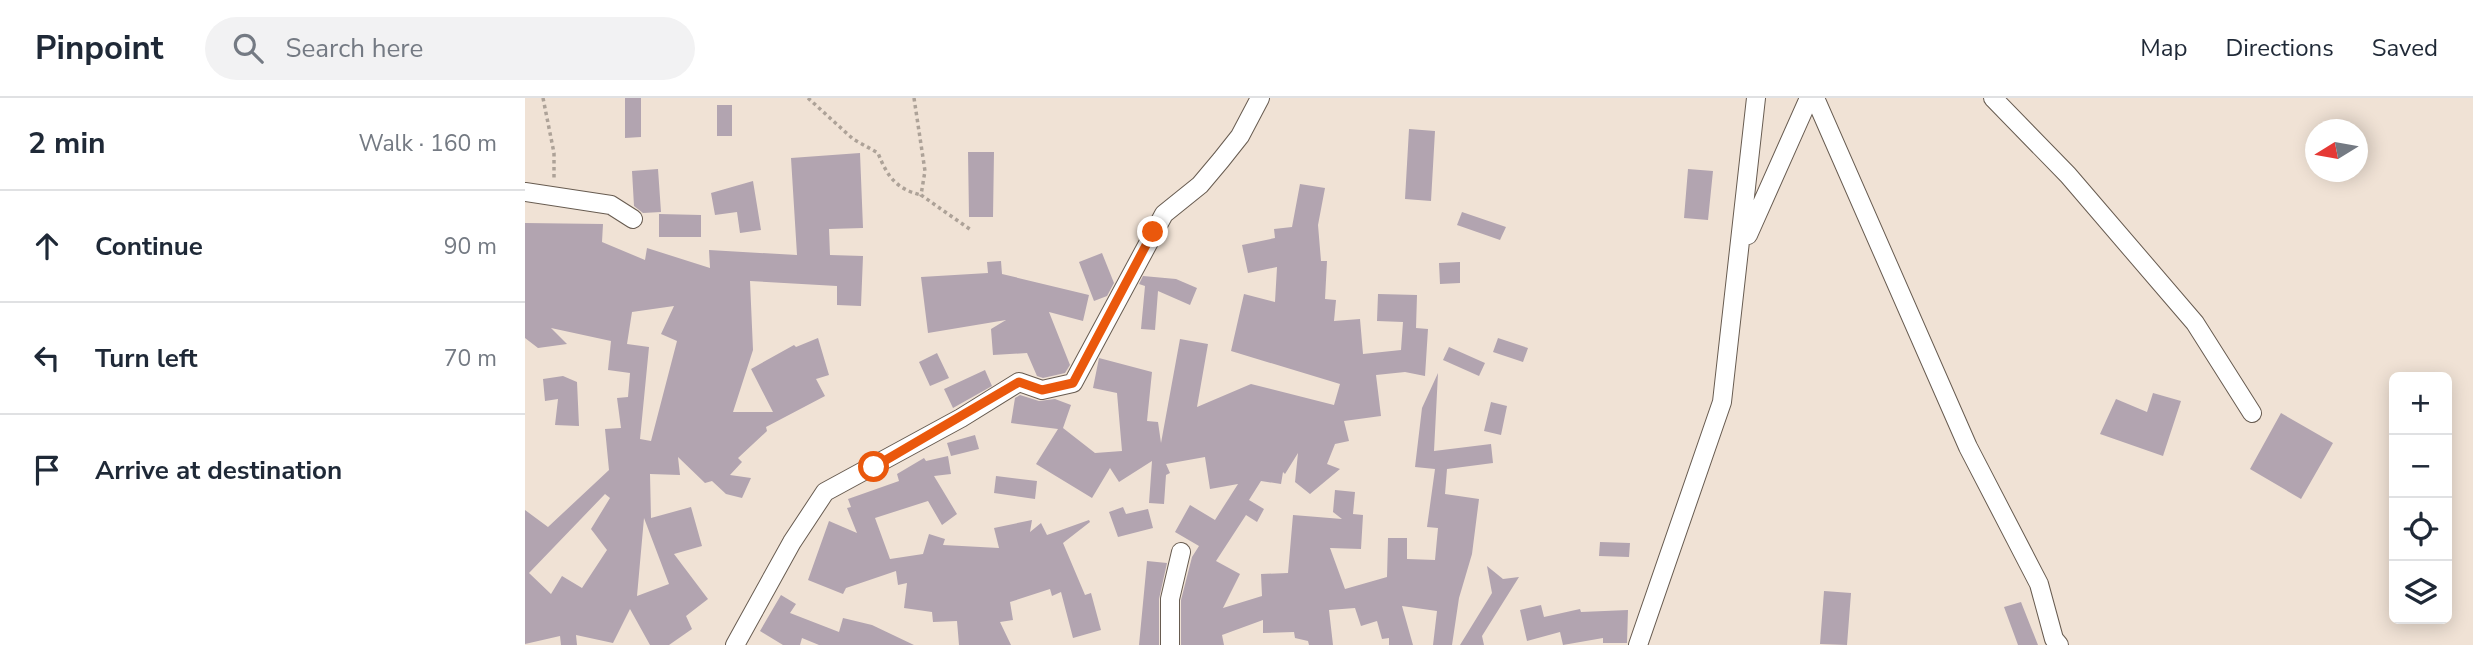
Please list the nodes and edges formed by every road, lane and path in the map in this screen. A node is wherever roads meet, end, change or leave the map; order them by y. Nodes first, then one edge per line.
1 (543, 98) edge
2 (808, 98) edge
3 (914, 98) edge
4 (1260, 98) edge
5 (1756, 98) edge
6 (1809, 98) edge
7 (1815, 98) edge
8 (1993, 98) edge
9 (525, 192) edge
10 (554, 195) junction
11 (921, 195) junction
12 (633, 219) dead end
13 (971, 230) dead end
14 (1741, 251) junction
15 (2252, 413) dead end
16 (1181, 552) dead end
17 (735, 645) edge
18 (1170, 645) edge
19 (1638, 645) edge
20 (2059, 645) edge

1 - 10 path
2 - 11 path
3 - 11 path
4 - 17 street
5 - 14 street
6 - 14 street
7 - 20 street
8 - 15 street
9 - 10 street
10 - 12 street
11 - 13 path
14 - 19 street
16 - 18 street

